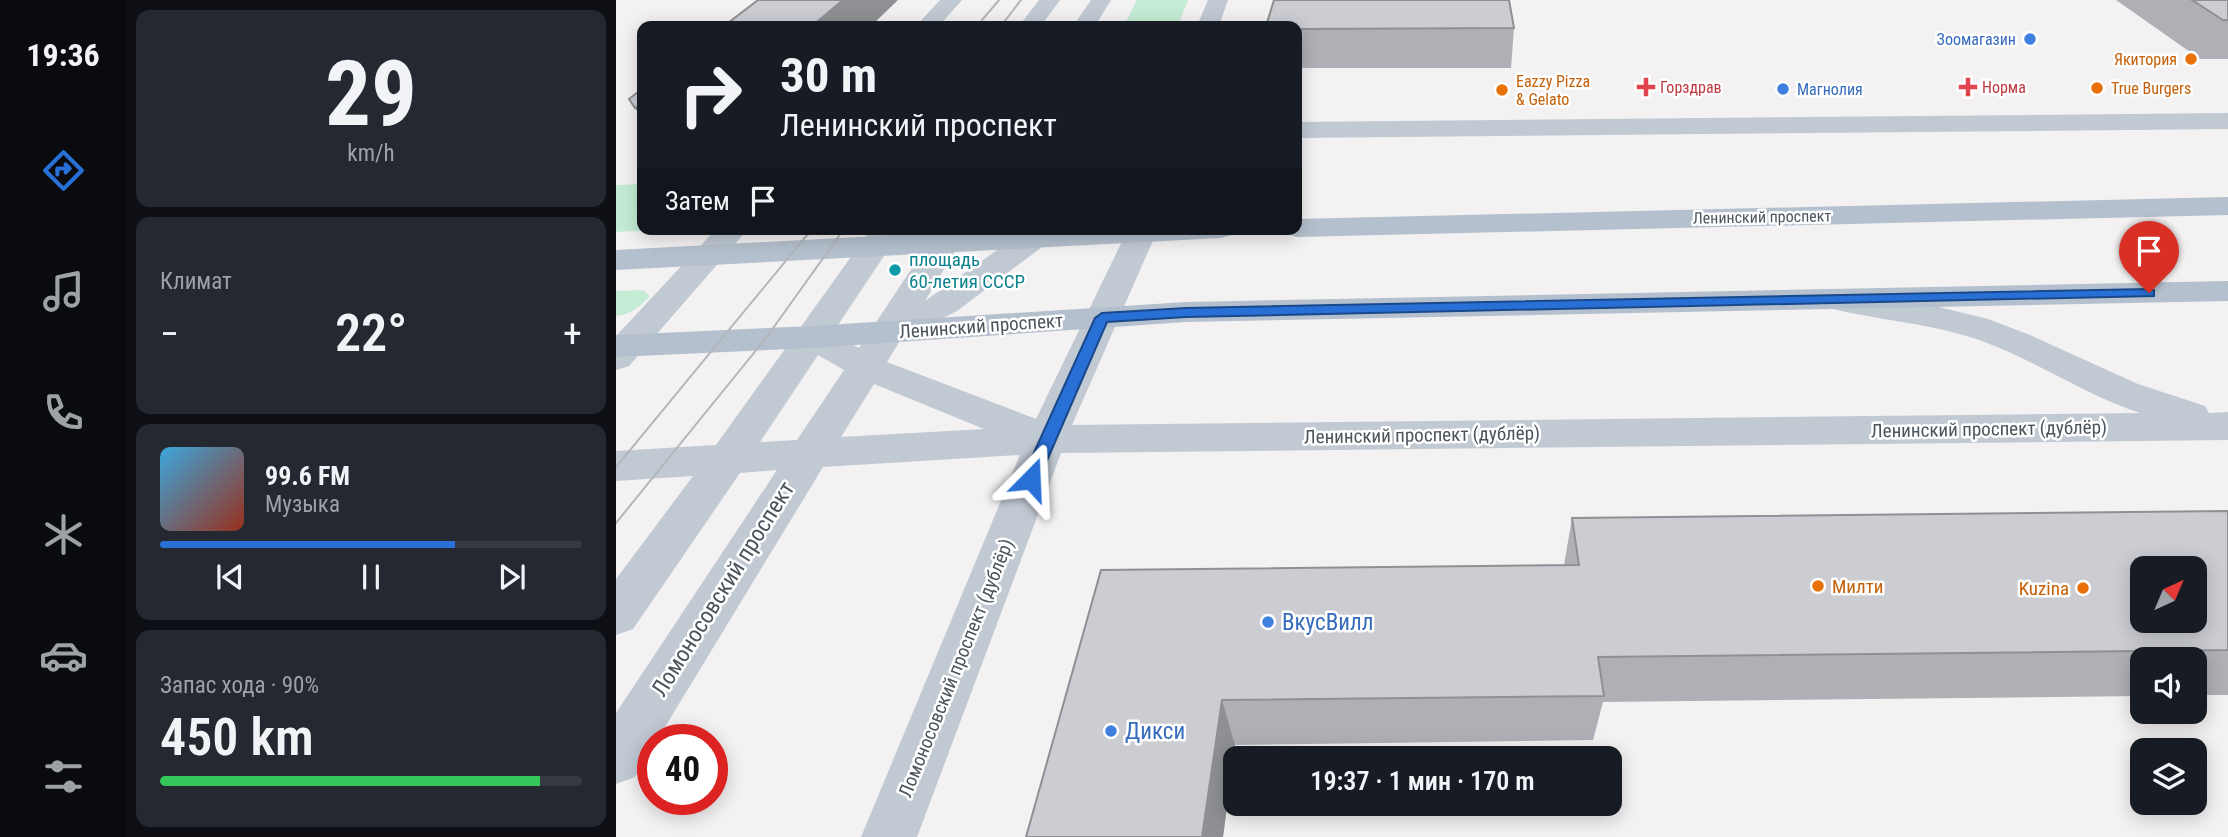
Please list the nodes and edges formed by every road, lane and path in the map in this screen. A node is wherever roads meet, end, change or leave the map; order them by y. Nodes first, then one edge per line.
1 (952, 0) edge
2 (1049, 0) edge
3 (1101, 0) edge
4 (1218, 0) edge
5 (931, 21) edge
6 (1034, 21) edge
7 (1087, 21) edge
8 (1210, 21) edge
9 (2228, 121) edge
10 (1302, 130) edge
11 (2228, 206) edge
12 (1302, 228) edge
13 (728, 235) edge
14 (912, 235) edge
15 (940, 235) edge
16 (1040, 235) edge
17 (1141, 235) edge
18 (882, 237) edge
19 (711, 254) junction
20 (616, 260) edge
21 (2228, 291) edge
22 (1832, 299) junction
23 (1102, 318) junction
24 (887, 332) junction
25 (812, 337) junction
26 (620, 350) edge
27 (865, 367) junction
28 (2228, 424) edge
29 (1046, 439) junction
30 (807, 455) junction
31 (727, 460) junction
32 (616, 466) edge
33 (616, 614) edge
34 (616, 760) edge
35 (889, 837) edge

1 - 5 street
2 - 6 street
3 - 7 street
4 - 8 street
9 - 10 street
11 - 12 main road, Ленинский проспект
13 - 19 street
14 - 18 main road
15 - 24 street
16 - 24 street
17 - 23 street, Ломоносовский проспект (дублёр)
18 - 19 main road
18 - 25 street
19 - 20 main road
19 - 26 street
21 - 22 main road, Ленинский проспект
22 - 23 main road, Ленинский проспект
22 - 28 street
23 - 24 main road, Ленинский проспект
23 - 29 street, Ломоносовский проспект (дублёр)
24 - 25 main road, Ленинский проспект
24 - 27 street
25 - 26 main road, Ленинский проспект
25 - 27 street
25 - 31 street
27 - 29 street
27 - 30 street
28 - 29 street, Ленинский проспект (дублёр)
29 - 30 street, Ленинский проспект (дублёр)
29 - 35 street, Ломоносовский проспект (дублёр)
30 - 31 street, Ленинский проспект (дублёр)
30 - 34 street, Ломоносовский проспект
31 - 32 street, Ленинский проспект (дублёр)
31 - 33 street

